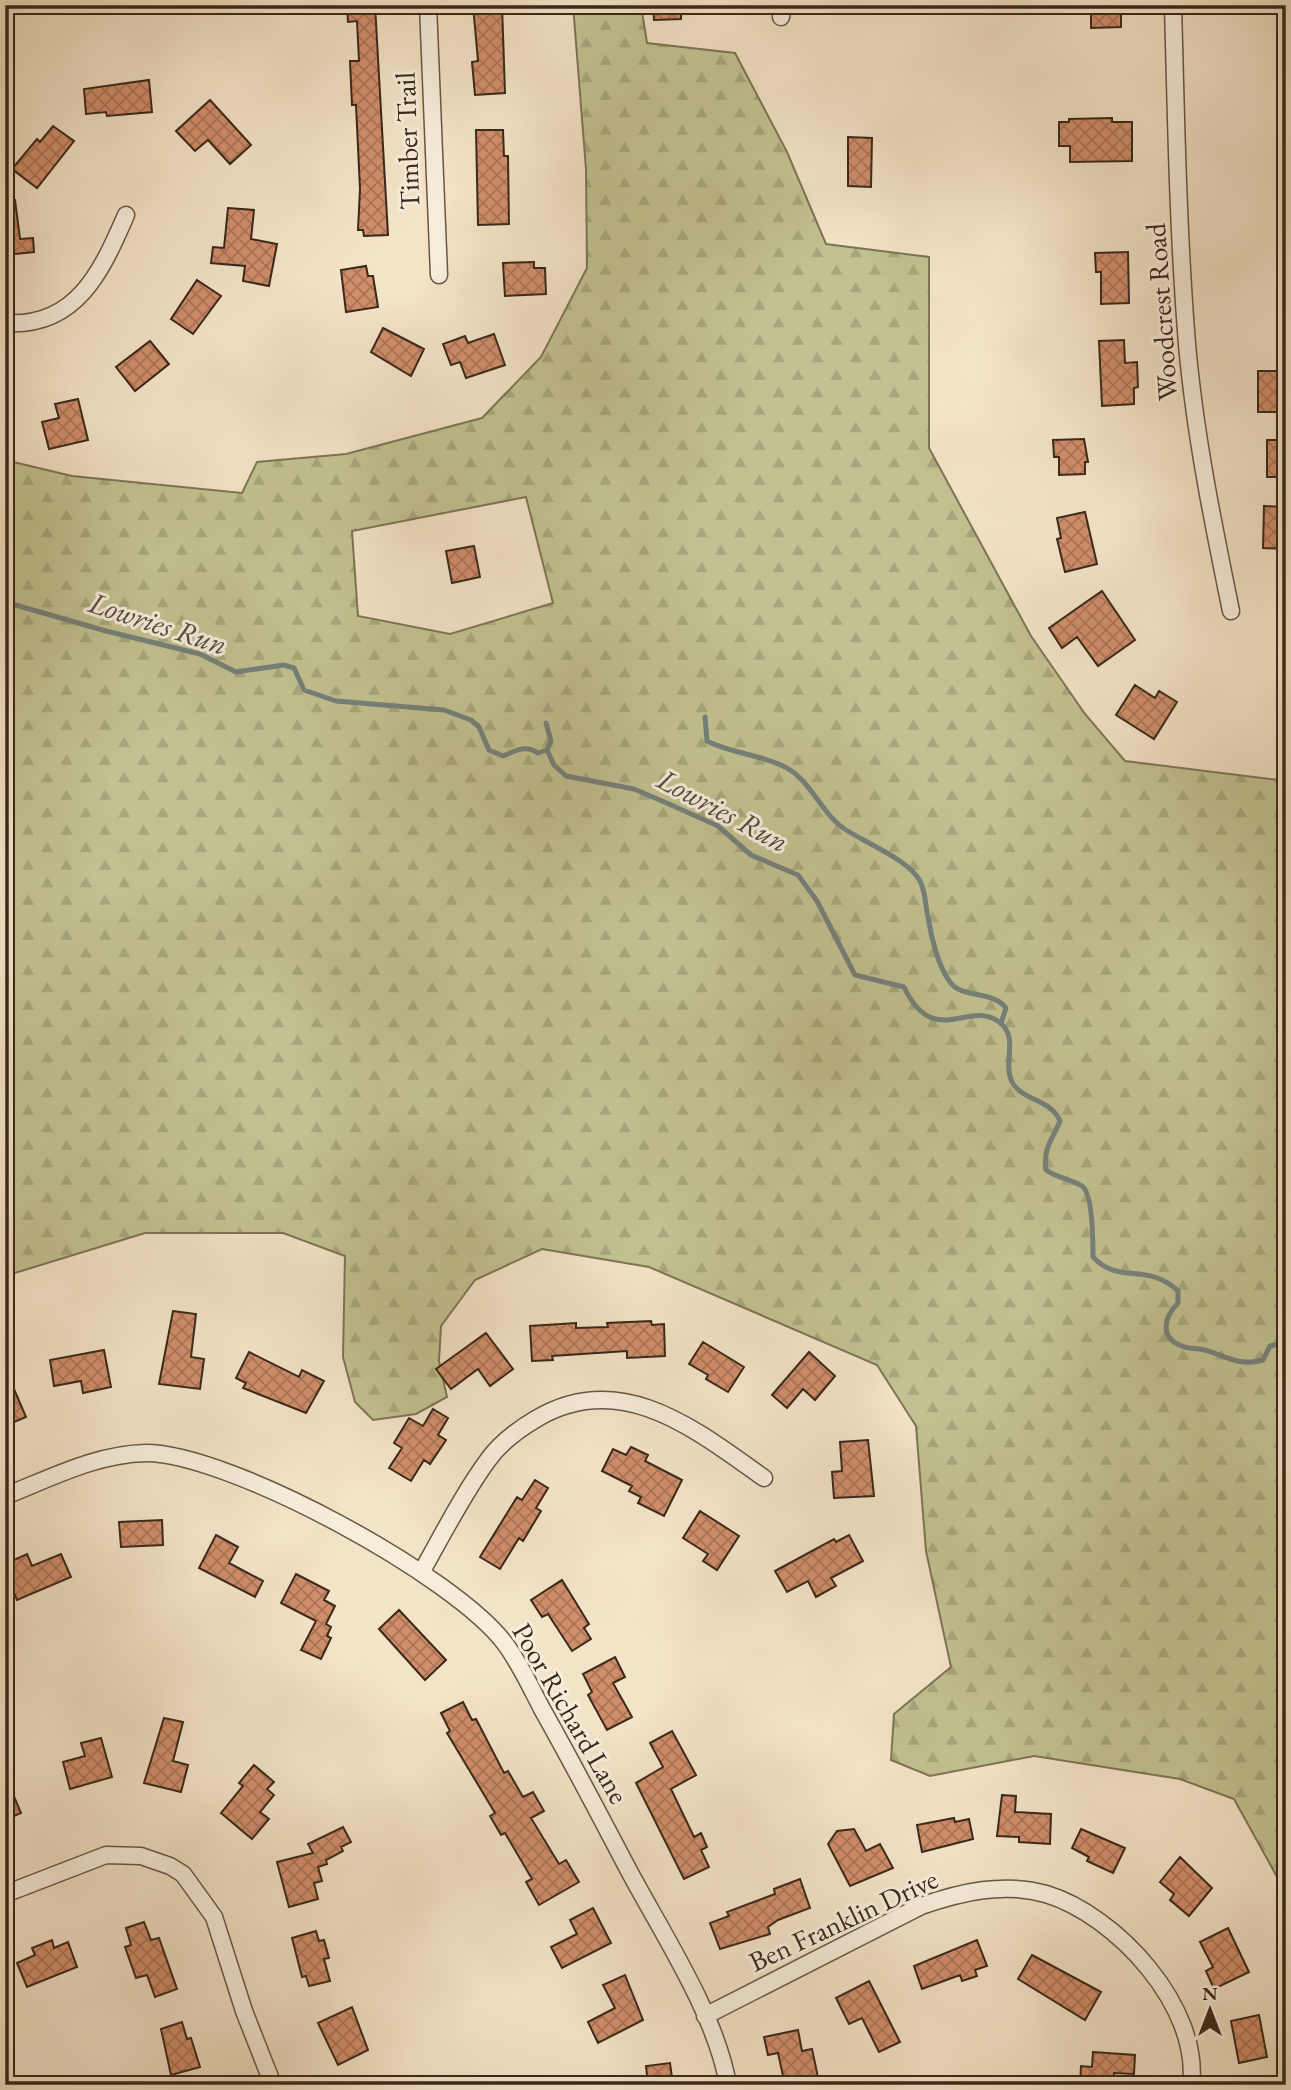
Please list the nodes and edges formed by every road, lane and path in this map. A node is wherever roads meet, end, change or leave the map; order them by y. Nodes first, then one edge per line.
1 (428, 5) edge
2 (1173, 5) edge
3 (126, 215) dead end
4 (439, 275) dead end
5 (5, 323) edge
6 (1231, 611) dead end
7 (764, 1478) dead end
8 (5, 1496) edge
9 (422, 1571) junction
10 (5, 1894) edge
11 (705, 2016) junction
12 (273, 2085) edge
13 (728, 2085) edge
14 (1191, 2085) edge

1 - 4 street, Timber Trail
2 - 6 street, Woodcrest Road
3 - 5 street
7 - 9 street
8 - 9 street, Poor Richard Lane
9 - 11 street, Poor Richard Lane
10 - 12 street
11 - 13 street, Poor Richard Lane
11 - 14 street, Ben Franklin Drive

